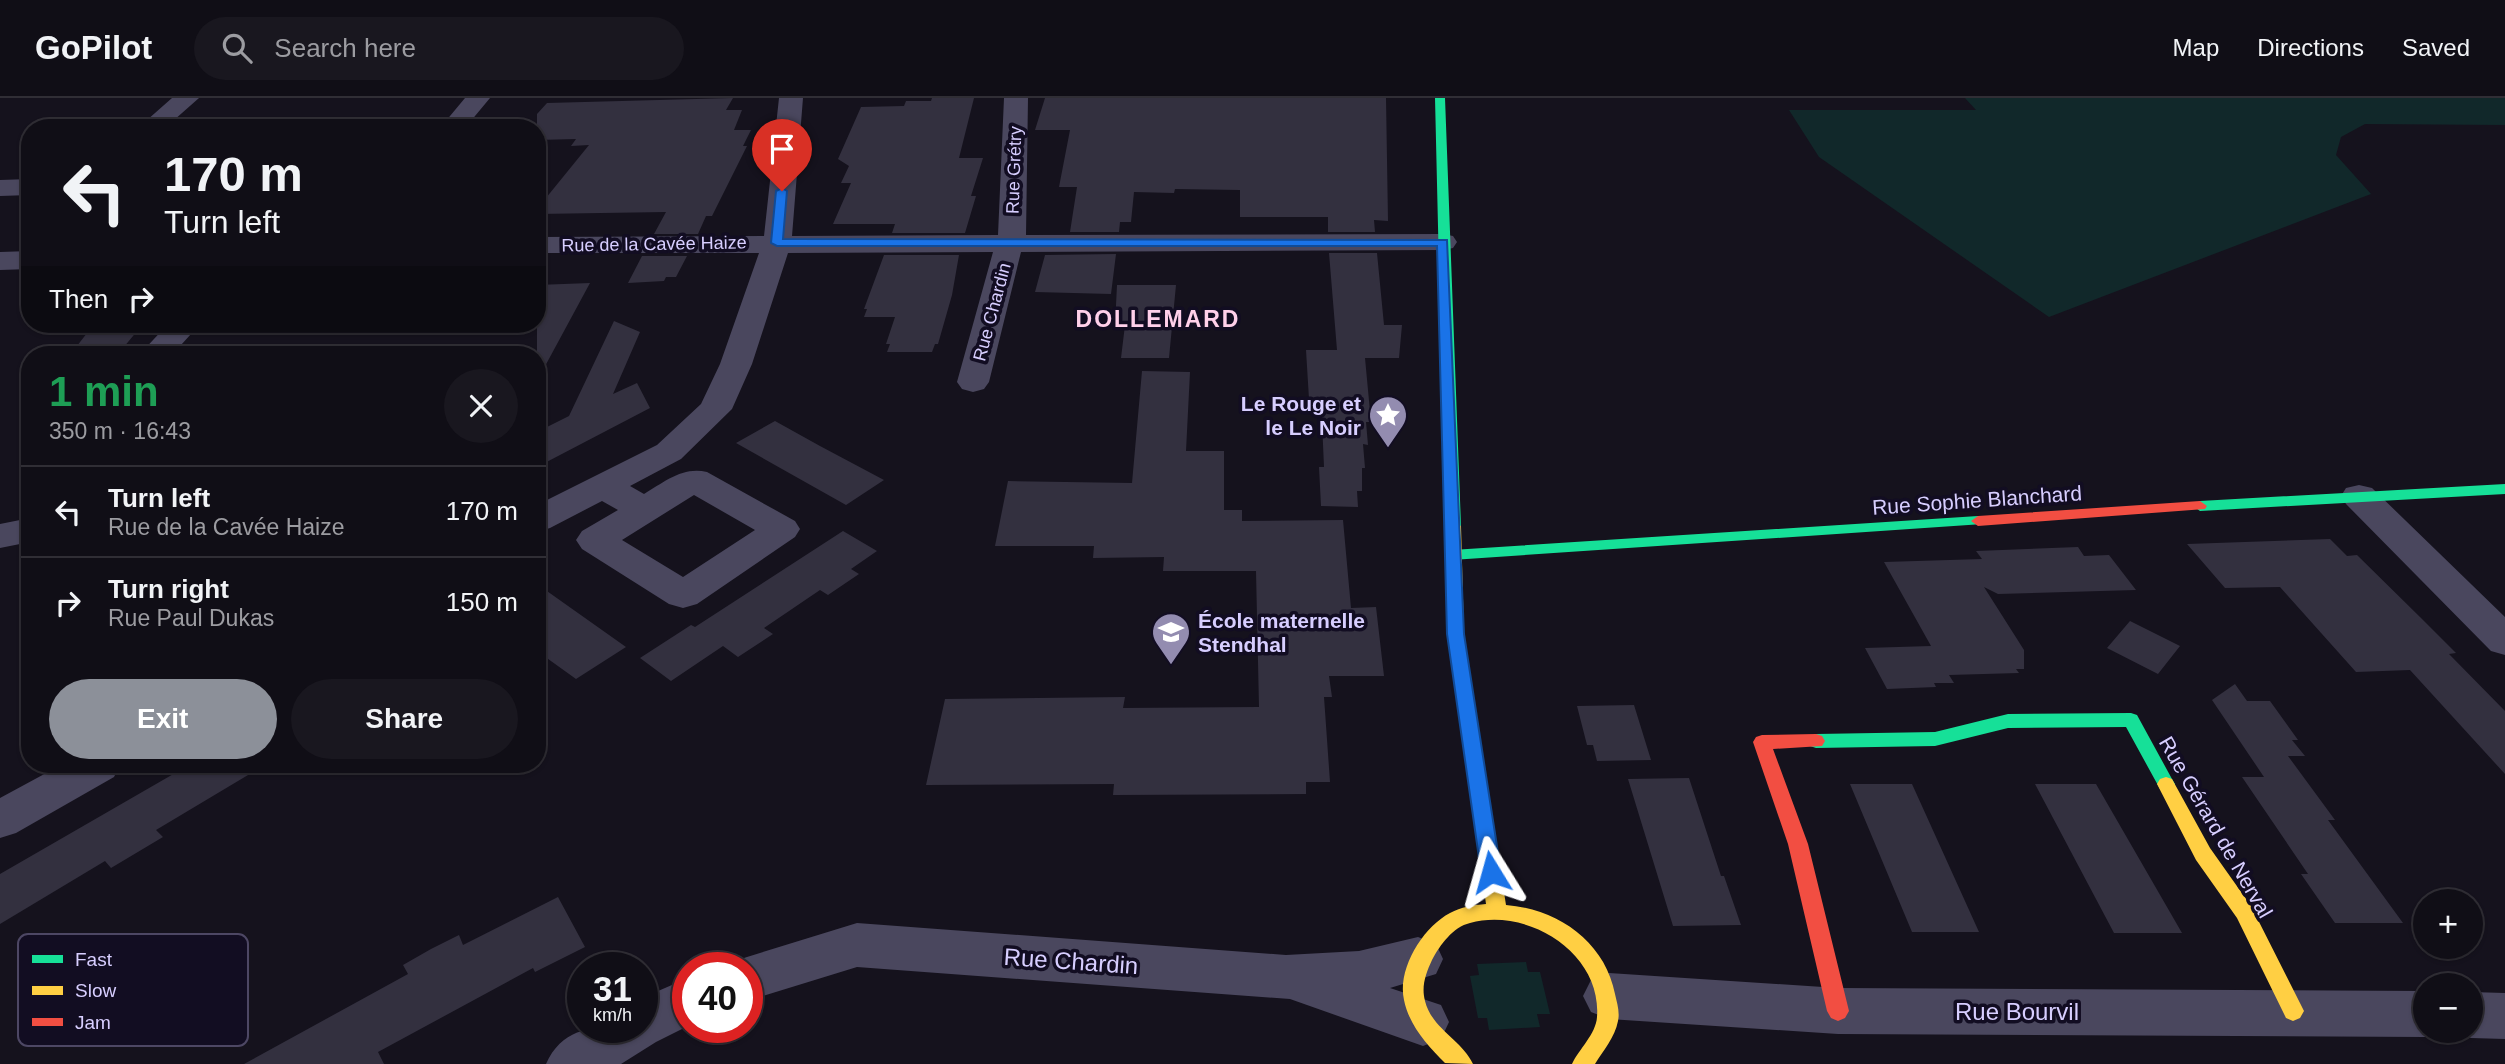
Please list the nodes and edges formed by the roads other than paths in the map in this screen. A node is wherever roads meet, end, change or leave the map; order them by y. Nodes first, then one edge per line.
1 (187, 98) edge
2 (478, 98) edge
3 (791, 98) edge
4 (1016, 98) edge
5 (1440, 98) edge
6 (161, 119) edge
7 (460, 119) edge
8 (21, 187) edge
9 (0, 188) edge
10 (1010, 242) junction
11 (1443, 242) junction
12 (777, 243) junction
13 (546, 245) edge
14 (21, 260) edge
15 (0, 261) edge
16 (176, 333) edge
17 (164, 346) edge
18 (974, 382) dead end
19 (601, 486) junction
20 (2505, 489) edge
21 (2359, 496) junction
22 (645, 509) dead end
23 (546, 515) edge
24 (21, 532) edge
25 (0, 536) edge
26 (1452, 555) junction
27 (2505, 641) edge
28 (84, 773) edge
29 (0, 820) edge
30 (1497, 909) junction
31 (1419, 959) junction
32 (763, 974) edge
33 (1286, 977) junction
34 (1609, 996) junction
35 (1838, 1011) junction
36 (2292, 1011) junction
37 (2413, 1014) edge
38 (2483, 1015) edge
39 (2505, 1016) edge
40 (1423, 1022) junction
41 (609, 1043) edge
42 (573, 1064) edge
43 (1462, 1064) edge
44 (1583, 1064) edge

1 - 6 street
2 - 7 street
3 - 12 street
4 - 10 street, Rue Grétry
5 - 11 street
8 - 9 street
10 - 11 street, Rue de la Cavée Haize
10 - 12 street, Rue de la Cavée Haize
10 - 18 street, Rue Chardin
11 - 26 street
12 - 13 street, Rue de la Cavée Haize
12 - 19 street
14 - 15 street
16 - 17 street
19 - 22 street
19 - 23 street
20 - 21 street, Rue Sophie Blanchard
21 - 26 street, Rue Sophie Blanchard
21 - 27 street
24 - 25 street
26 - 30 street
28 - 29 street
30 - 31 street
30 - 34 street
31 - 33 street, Rue Chardin
31 - 40 street
32 - 33 street, Rue Chardin
33 - 40 street, Rue Chardin
34 - 35 street, Rue Bourvil
34 - 44 street
35 - 36 street, Rue Bourvil
35 - 36 street, Rue Gérard de Nerval
36 - 37 street, Rue Bourvil
38 - 39 street
40 - 43 street
41 - 42 street

